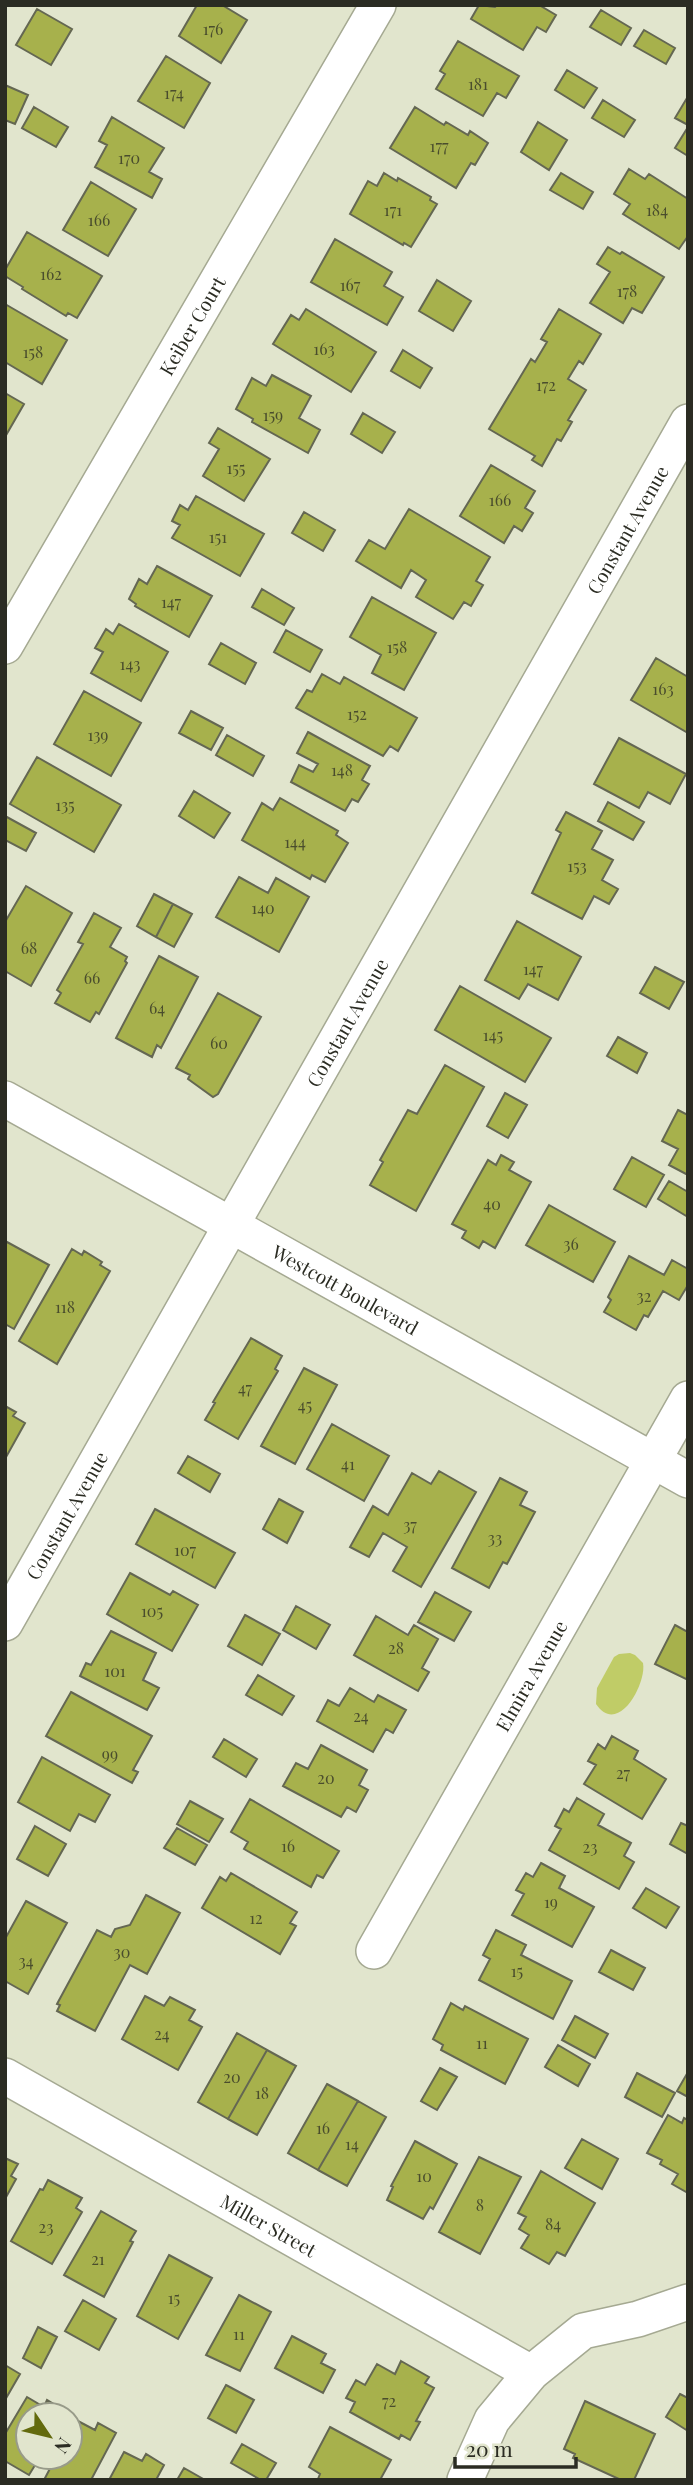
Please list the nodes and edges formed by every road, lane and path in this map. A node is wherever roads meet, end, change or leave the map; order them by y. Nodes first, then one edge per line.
1 (378, 5) edge
2 (688, 422) edge
3 (677, 463) edge
4 (5, 646) edge
5 (5, 1099) edge
6 (231, 1225) junction
7 (688, 1399) edge
8 (653, 1461) junction
9 (688, 1480) edge
10 (5, 1622) edge
11 (374, 1951) dead end
12 (5, 2076) edge
13 (688, 2302) edge
14 (531, 2373) junction
15 (465, 2480) edge

1 - 4 street, Keiber Court
2 - 3 street, Constant Avenue
3 - 6 street, Constant Avenue
5 - 6 street, Westcott Boulevard
6 - 8 street, Westcott Boulevard
6 - 10 street, Constant Avenue
7 - 8 street, Elmira Avenue
8 - 9 street, Westcott Boulevard
8 - 11 street, Elmira Avenue
12 - 14 street, Miller Street
13 - 14 street
14 - 15 street

